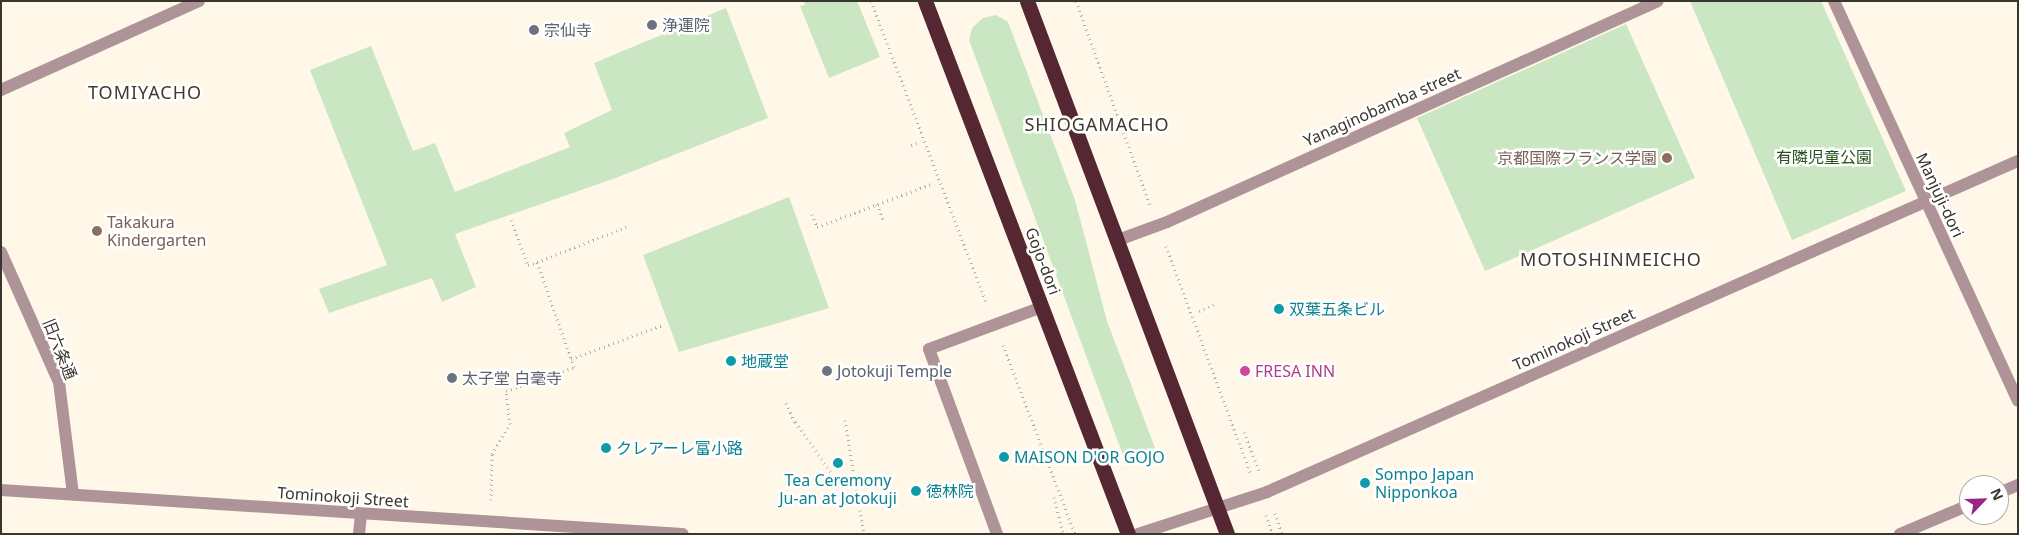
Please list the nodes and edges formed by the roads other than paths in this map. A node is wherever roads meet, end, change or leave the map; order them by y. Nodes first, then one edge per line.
1 (199, 1) edge
2 (924, 1) edge
3 (1026, 1) edge
4 (1658, 1) edge
5 (1834, 1) edge
6 (1, 90) edge
7 (2018, 161) edge
8 (1925, 202) junction
9 (1118, 240) junction
10 (1, 252) edge
11 (1042, 307) junction
12 (2018, 400) edge
13 (1, 490) edge
14 (73, 494) junction
15 (1218, 509) junction
16 (1959, 509) edge
17 (361, 516) junction
18 (359, 534) edge
19 (682, 534) edge
20 (997, 534) edge
21 (1128, 534) edge
22 (1138, 534) edge
23 (1227, 534) edge
24 (1900, 534) edge

1 - 6 street
2 - 11 highway, Gojo-dori
3 - 9 highway
4 - 9 street, Yanaginobamba street
5 - 8 street, Manjuji-dori
7 - 8 street, Tominokoji Street
8 - 12 street, Manjuji-dori
8 - 15 street, Tominokoji Street
9 - 15 highway
10 - 14 street, 旧六条通
11 - 20 street
11 - 21 highway, Gojo-dori
13 - 14 street, Tominokoji Street
14 - 17 street, Tominokoji Street
15 - 22 street, Tominokoji Street
15 - 23 highway
16 - 24 street
17 - 18 street
17 - 19 street, Tominokoji Street

